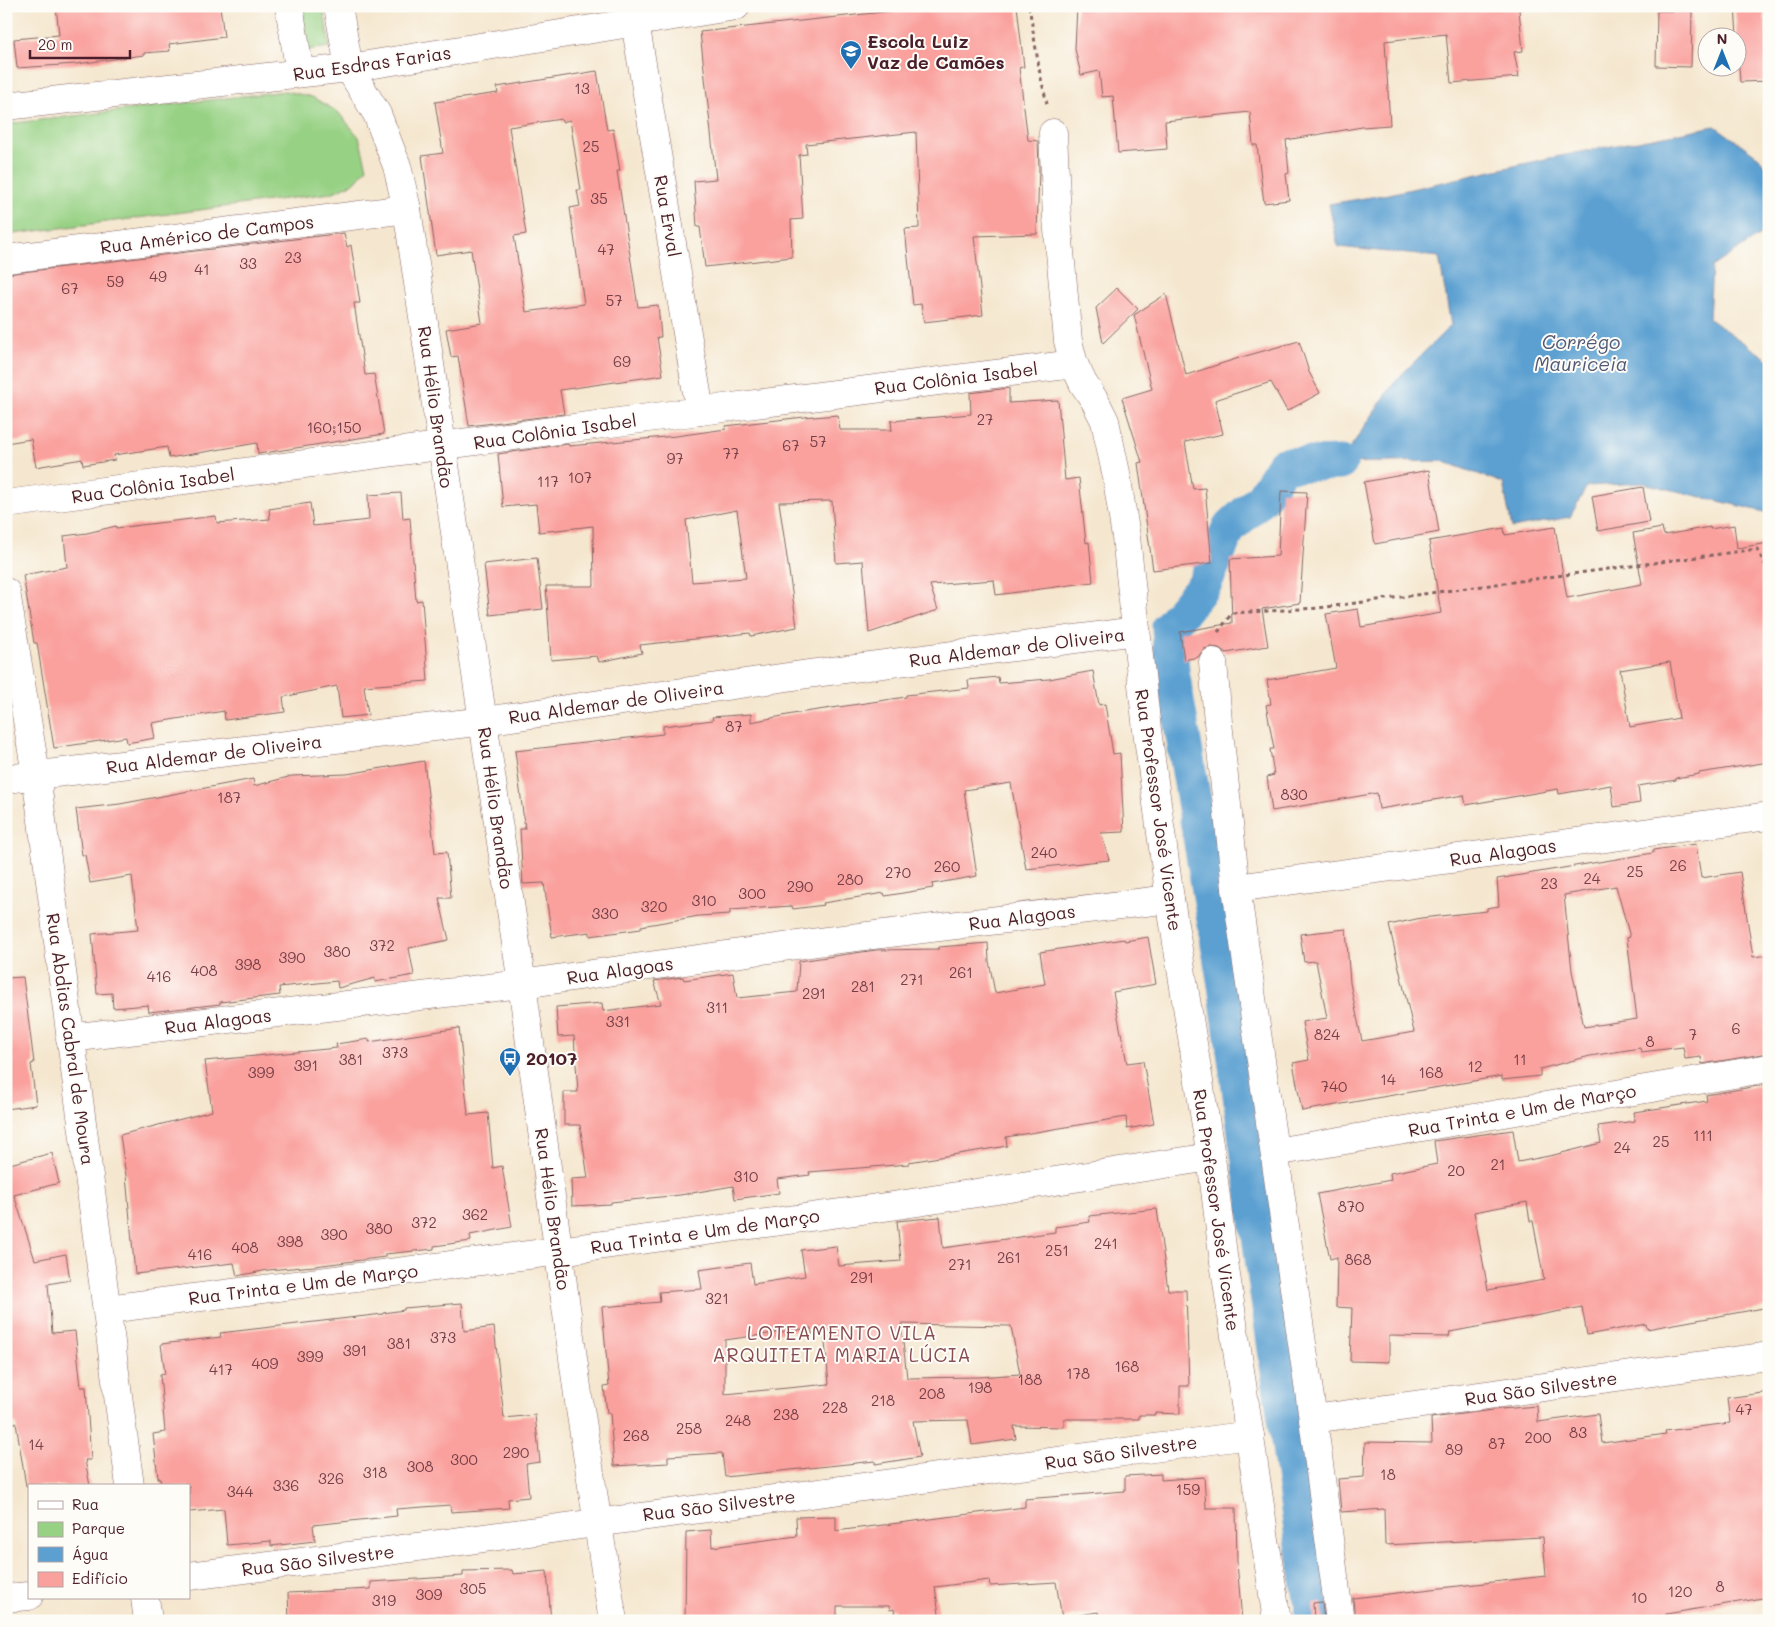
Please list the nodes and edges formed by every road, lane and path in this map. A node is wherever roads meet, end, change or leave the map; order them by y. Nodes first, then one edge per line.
1 (290, 6) edge
2 (338, 6) edge
3 (736, 6) edge
4 (1029, 6) edge
5 (635, 22) junction
6 (349, 68) junction
7 (300, 74) junction
8 (6, 106) edge
9 (1053, 133) joint
10 (407, 209) junction
11 (6, 259) edge
12 (1074, 364) junction
13 (700, 411) junction
14 (442, 447) junction
15 (6, 504) edge
16 (1769, 566) edge
17 (6, 592) edge
18 (1136, 631) junction
19 (1213, 662) joint
20 (484, 721) junction
21 (36, 775) junction
22 (6, 779) edge
23 (1769, 816) edge
24 (1236, 888) junction
25 (1170, 899) junction
26 (522, 984) junction
27 (70, 1038) junction
28 (1769, 1068) edge
29 (1275, 1152) junction
30 (1211, 1157) junction
31 (559, 1251) junction
32 (108, 1309) junction
33 (1769, 1356) edge
34 (1313, 1419) junction
35 (1250, 1435) junction
36 (130, 1484) edge
37 (598, 1521) junction
38 (190, 1576) edge
39 (28, 1596) edge
40 (6, 1598) edge
41 (145, 1600) edge
42 (148, 1621) edge
43 (614, 1621) edge
44 (1277, 1621) edge
45 (1340, 1621) edge

1 - 7 street
2 - 6 street, Rua Hélio Brandão
3 - 5 street, Rua Esdras Farias
4 - 9 path
5 - 6 street, Rua Esdras Farias
5 - 13 street, Rua Erval
6 - 7 street, Rua Esdras Farias
6 - 10 street, Rua Hélio Brandão
7 - 8 street, Rua Esdras Farias
9 - 12 street, Rua Professor José Vicente
10 - 11 street, Rua Américo de Campos
10 - 14 street, Rua Hélio Brandão
12 - 13 street, Rua Colônia Isabel
12 - 18 street, Rua Professor José Vicente
13 - 14 street, Rua Colônia Isabel
14 - 15 street, Rua Colônia Isabel
14 - 20 street, Rua Hélio Brandão
16 - 19 path
17 - 21 street, Rua Abdias Cabral de Moura
18 - 20 street, Rua Aldemar de Oliveira
18 - 25 street, Rua Professor José Vicente
19 - 24 street
20 - 21 street, Rua Aldemar de Oliveira
20 - 26 street, Rua Hélio Brandão
21 - 22 street, Rua Aldemar de Oliveira
21 - 27 street, Rua Abdias Cabral de Moura
23 - 24 street, Rua Alagoas
24 - 29 street
25 - 26 street, Rua Alagoas
25 - 30 street, Rua Professor José Vicente
26 - 27 street, Rua Alagoas
26 - 31 street, Rua Hélio Brandão
27 - 32 street, Rua Abdias Cabral de Moura
28 - 29 street, Rua Trinta e Um de Março
29 - 34 street
30 - 31 street, Rua Trinta e Um de Março
30 - 35 street, Rua Professor José Vicente
31 - 32 street, Rua Trinta e Um de Março
31 - 37 street, Rua Hélio Brandão
32 - 36 street, Rua Abdias Cabral de Moura
33 - 34 street, Rua São Silvestre
34 - 45 street
35 - 37 street, Rua São Silvestre
35 - 44 street, Rua Professor José Vicente
37 - 38 street, Rua São Silvestre
37 - 43 street, Rua Hélio Brandão
39 - 40 street
41 - 42 street

